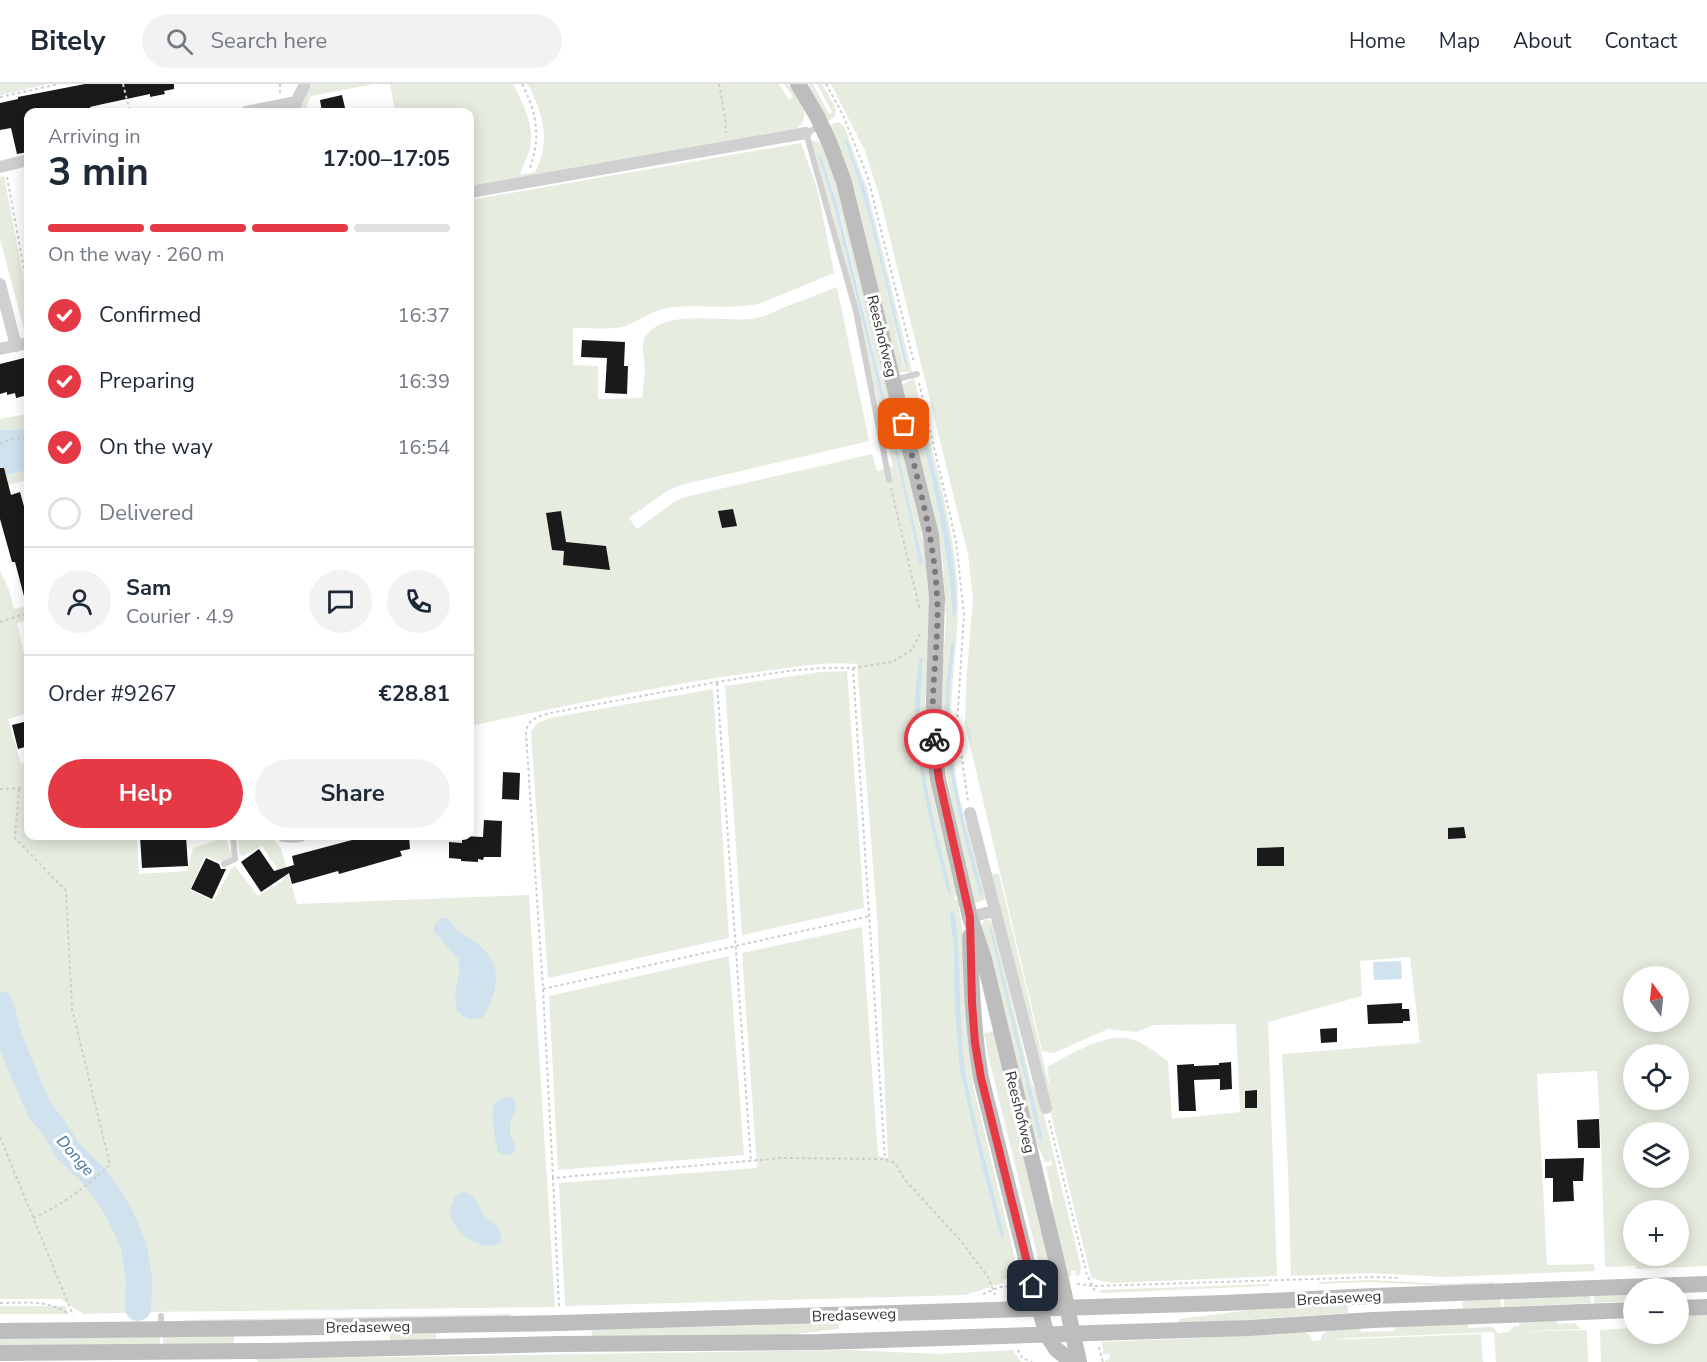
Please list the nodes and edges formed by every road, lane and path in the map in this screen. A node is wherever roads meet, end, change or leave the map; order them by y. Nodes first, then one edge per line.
1 (59, 84) edge
2 (123, 84) edge
3 (305, 84) edge
4 (522, 84) edge
5 (719, 84) edge
6 (798, 84) edge
7 (826, 84) edge
8 (0, 97) edge
9 (295, 107) edge
10 (129, 108) edge
11 (821, 126) junction
12 (806, 133) junction
13 (852, 134) dead end
14 (727, 148) junction
15 (24, 161) edge
16 (2, 166) edge
17 (525, 183) junction
18 (474, 191) edge
19 (24, 272) edge
20 (0, 284) edge
21 (22, 344) edge
22 (0, 349) edge
23 (917, 374) dead end
24 (893, 380) junction
25 (24, 439) edge
26 (0, 444) edge
27 (889, 480) joint
28 (920, 611) dead end
29 (24, 615) edge
30 (0, 622) edge
31 (921, 629) dead end
32 (853, 668) junction
33 (717, 682) junction
34 (24, 788) edge
35 (0, 789) edge
36 (19, 789) junction
37 (970, 813) dead end
38 (234, 840) edge
39 (224, 864) dead end
40 (994, 911) junction
41 (870, 916) junction
42 (970, 917) junction
43 (736, 945) junction
44 (543, 989) junction
45 (1046, 1108) joint
46 (0, 1137) edge
47 (885, 1159) junction
48 (751, 1162) junction
49 (553, 1178) junction
50 (33, 1218) junction
51 (1707, 1284) edge
52 (1094, 1286) dead end
53 (993, 1290) dead end
54 (1374, 1296) junction
55 (0, 1303) edge
56 (1707, 1306) edge
57 (1689, 1307) edge
58 (1067, 1308) junction
59 (1040, 1309) junction
60 (1623, 1310) edge
61 (559, 1316) junction
62 (1373, 1320) junction
63 (269, 1328) junction
64 (0, 1331) edge
65 (1073, 1334) junction
66 (1047, 1335) junction
67 (558, 1344) junction
68 (270, 1351) junction
69 (0, 1353) edge
70 (161, 1357) edge
71 (1072, 1362) edge
72 (1079, 1362) edge

1 - 8 path
2 - 10 path
3 - 9 street
4 - 17 path
5 - 14 path
6 - 11 main road, Reeshofweg
7 - 13 path
11 - 12 lane
11 - 24 main road, Reeshofweg
12 - 14 street
12 - 27 lane
14 - 17 street
15 - 16 street
16 - 19 path
17 - 18 street
20 - 21 street
21 - 22 street
23 - 24 lane
24 - 42 main road, Reeshofweg
25 - 26 path
27 - 28 path
29 - 30 path
31 - 32 path
32 - 33 path
32 - 41 path
33 - 43 path
33 - 44 path
34 - 36 path
35 - 36 path
36 - 50 path
37 - 40 street, Reeshofweg
38 - 39 lane
40 - 42 street
40 - 45 street, Reeshofweg
41 - 43 path
41 - 47 path
42 - 58 main road, Reeshofweg
42 - 59 main road, Reeshofweg
43 - 44 path
43 - 48 path
44 - 49 path
45 - 52 path, Reeshofweg
46 - 50 path
47 - 48 path
47 - 53 path
48 - 49 path
49 - 61 path
50 - 55 path
51 - 54 main road, Bredaseweg
54 - 58 main road, Bredaseweg
54 - 62 main road
56 - 57 main road
58 - 59 main road, Bredaseweg
58 - 65 main road, Reeshofweg
59 - 61 main road, Bredaseweg
59 - 66 main road, Reeshofweg
60 - 62 main road, Bredaseweg
61 - 63 main road, Bredaseweg
61 - 67 main road
62 - 65 main road, Bredaseweg
63 - 64 main road, Bredaseweg
63 - 68 main road
65 - 66 main road, Bredaseweg
65 - 72 main road, Reeshofweg
66 - 67 main road, Bredaseweg
66 - 71 main road
67 - 68 main road, Bredaseweg
68 - 70 main road, Bredaseweg
69 - 70 main road, Bredaseweg

